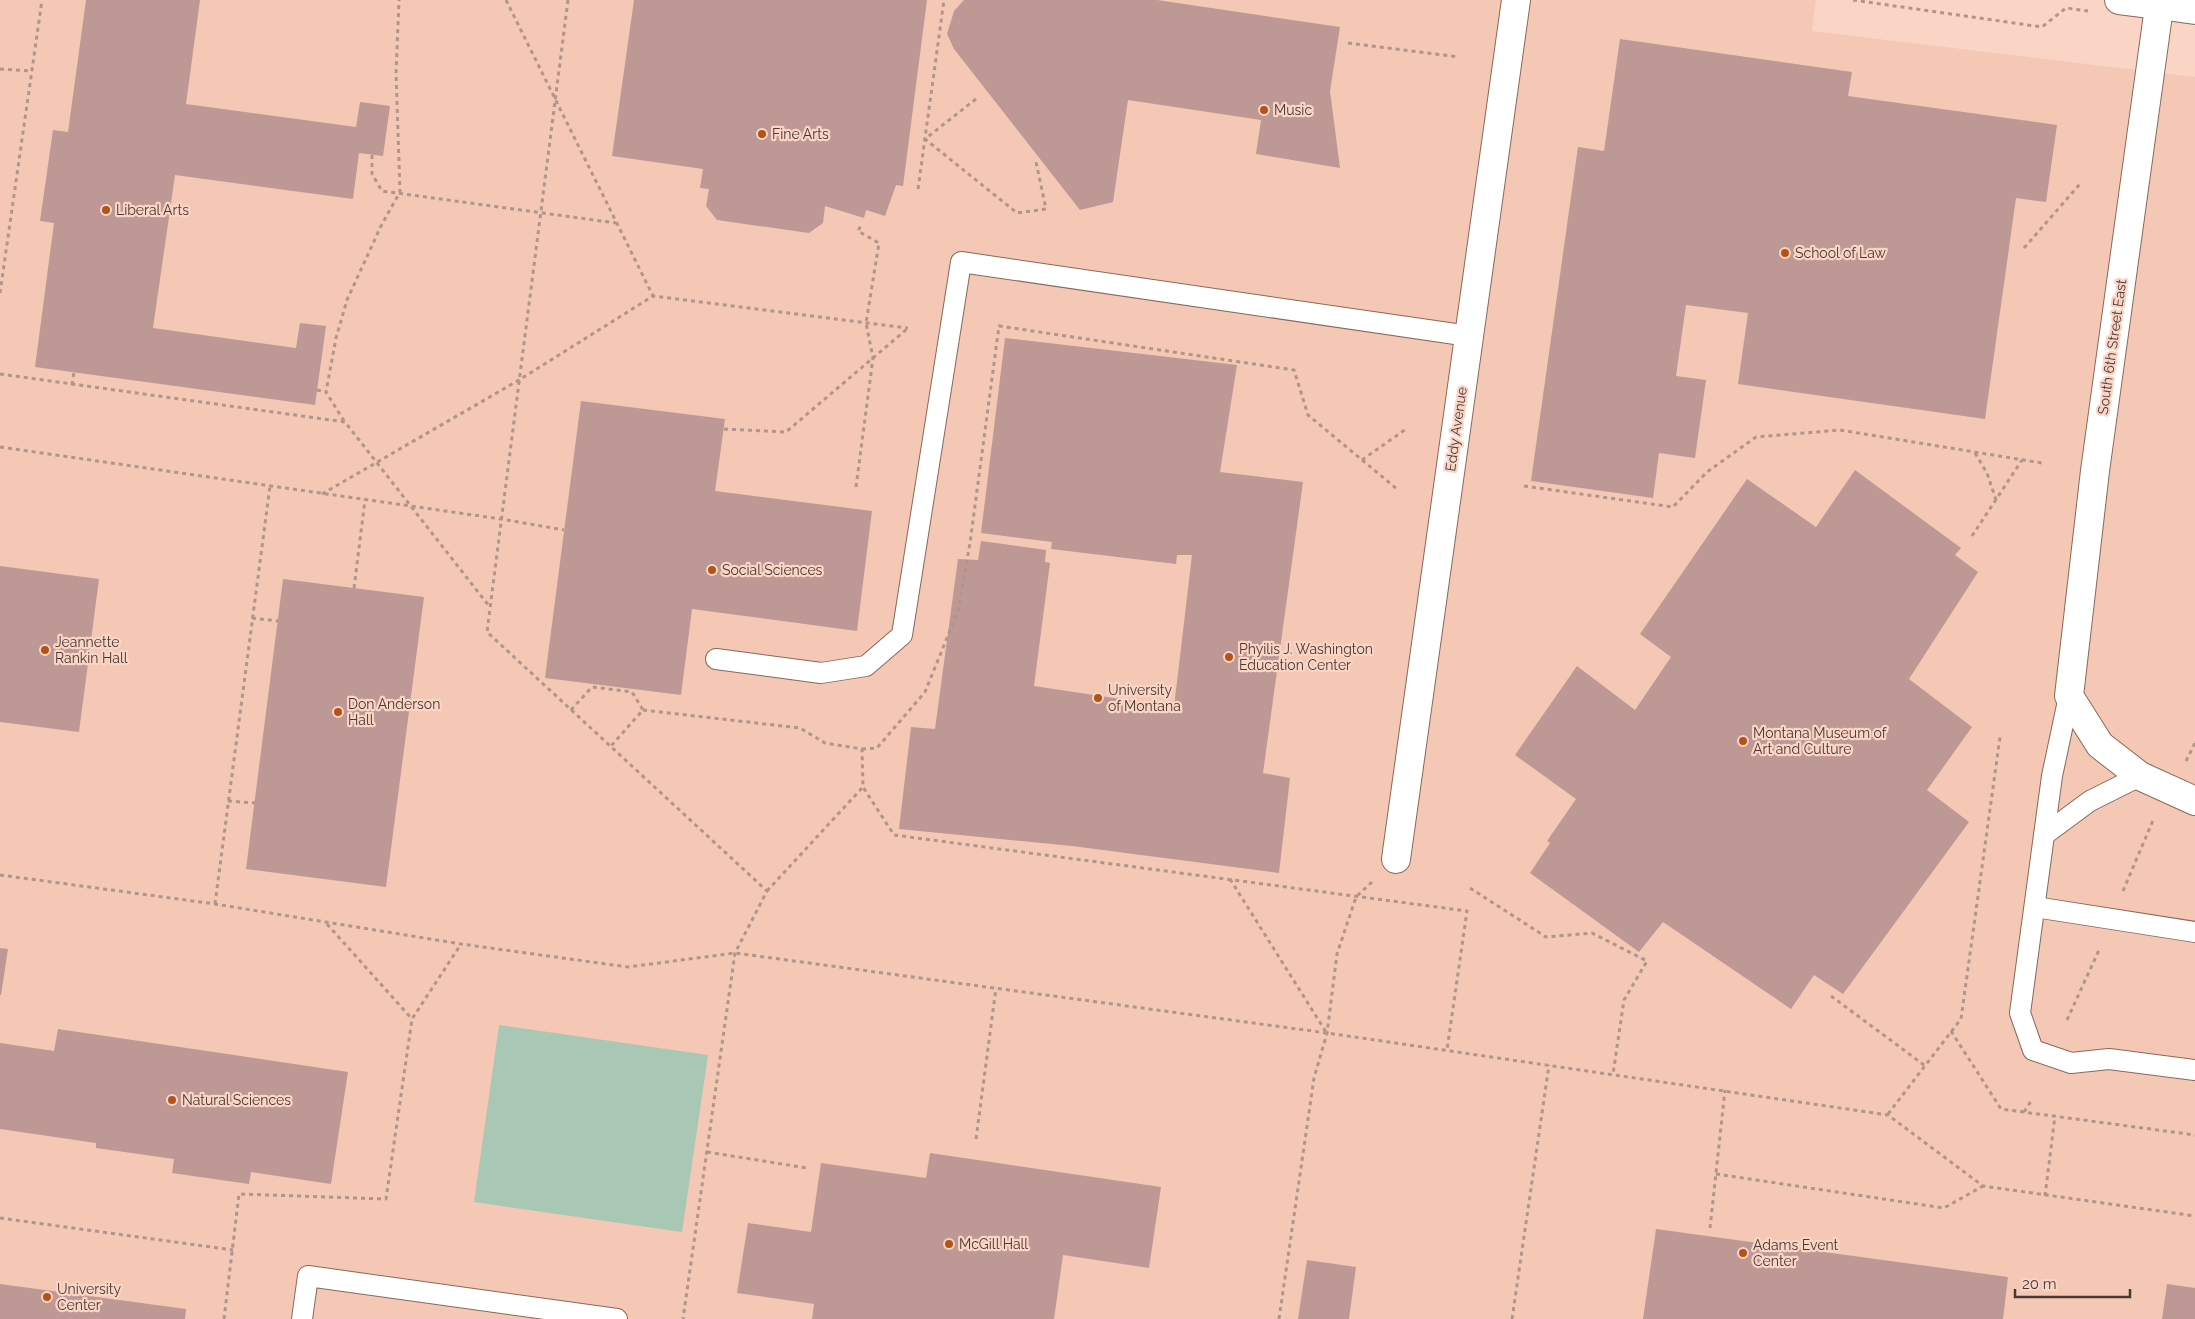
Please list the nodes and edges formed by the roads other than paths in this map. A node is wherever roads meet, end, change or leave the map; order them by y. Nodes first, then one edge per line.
1 (1516, 0) edge
2 (2119, 0) edge
3 (2160, 3) edge
4 (2195, 10) edge
5 (1469, 336) junction
6 (716, 659) dead end
7 (2069, 696) junction
8 (2140, 776) junction
9 (2195, 801) edge
10 (2044, 835) junction
11 (1396, 859) road end
12 (2035, 907) junction
13 (2195, 932) edge
14 (2195, 1070) edge
15 (302, 1319) edge
16 (617, 1319) edge

1 - 5 street, Eddy Avenue
2 - 3 street
3 - 4 street
3 - 7 street, South 6th Street East
5 - 6 lane
5 - 11 street, Eddy Avenue
7 - 8 street
7 - 10 lane
8 - 9 street
8 - 10 lane
10 - 12 lane
12 - 13 lane
12 - 14 lane
15 - 16 lane

